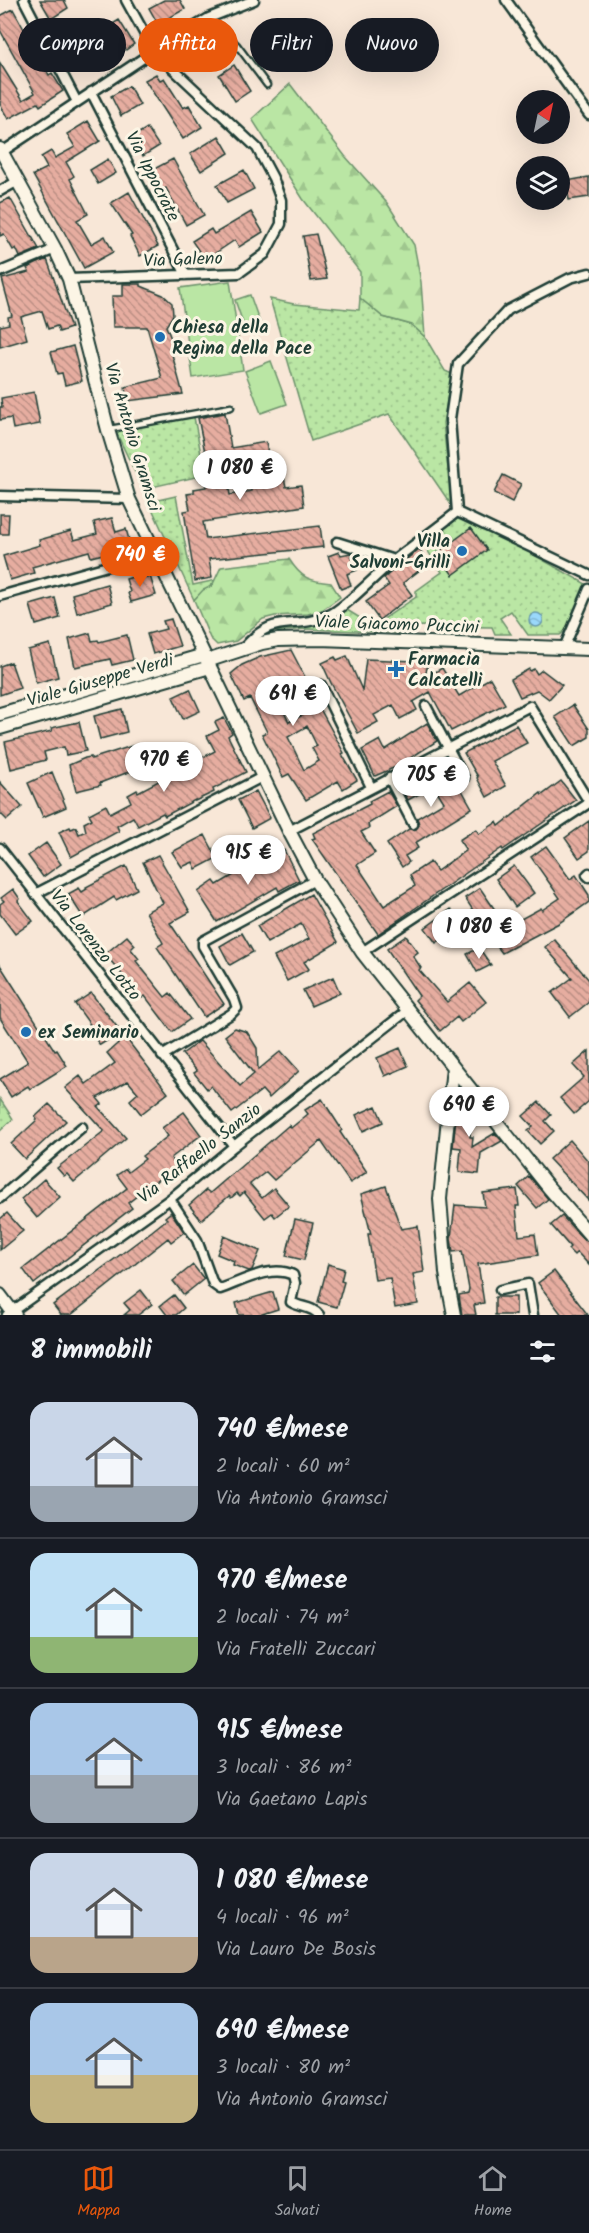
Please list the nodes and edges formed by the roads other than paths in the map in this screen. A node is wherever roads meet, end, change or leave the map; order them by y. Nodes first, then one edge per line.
1 (24, 0) edge
2 (126, 0) edge
3 (254, 0) edge
4 (506, 0) edge
5 (209, 18) edge
6 (138, 22) edge
7 (238, 46) edge
8 (138, 61) edge
9 (176, 72) edge
10 (267, 85) dead end
11 (91, 92) junction
12 (76, 102) junction
13 (589, 115) edge
14 (1, 151) edge
15 (18, 181) junction
16 (0, 191) edge
17 (55, 249) junction
18 (0, 273) edge
19 (589, 273) edge
20 (186, 275) junction
21 (69, 279) junction
22 (231, 407) dead end
23 (108, 429) junction
24 (0, 496) edge
25 (129, 499) junction
26 (457, 512) junction
27 (337, 542) dead end
28 (154, 553) junction
29 (394, 560) junction
30 (589, 575) edge
31 (589, 589) edge
32 (0, 596) edge
33 (564, 648) junction
34 (589, 649) edge
35 (241, 651) junction
36 (207, 661) junction
37 (321, 685) dead end
38 (426, 706) dead end
39 (0, 714) edge
40 (0, 728) edge
41 (447, 748) junction
42 (264, 777) junction
43 (389, 778) junction
44 (464, 778) dead end
45 (371, 787) junction
46 (589, 802) edge
47 (413, 824) dead end
48 (289, 831) junction
49 (0, 848) edge
50 (315, 880) junction
51 (35, 894) junction
52 (362, 952) junction
53 (407, 1011) junction
54 (162, 1056) junction
55 (453, 1067) junction
56 (82, 1127) dead end
57 (234, 1146) junction
58 (0, 1198) edge
59 (170, 1199) junction
60 (588, 1232) edge
61 (500, 1290) dead end
62 (0, 1294) edge
63 (12, 1314) edge
64 (320, 1315) edge
65 (454, 1315) edge
66 (533, 1315) edge

1 - 12 street
2 - 6 street, Via Galeno
3 - 5 street
4 - 13 street
7 - 10 lane
8 - 11 street
9 - 20 street, Via Galeno
11 - 12 street
11 - 20 street, Via Ippocrate
12 - 14 street
14 - 15 street, Via Antonio Gramsci
15 - 16 street
15 - 17 street, Via Antonio Gramsci
17 - 18 street
17 - 21 street, Via Antonio Gramsci
19 - 26 street
20 - 21 street, Via Galeno
21 - 23 street, Via Antonio Gramsci
22 - 23 lane
23 - 25 street, Via Antonio Gramsci
24 - 25 street
25 - 28 street, Via Antonio Gramsci
26 - 29 street
26 - 30 street
27 - 29 street
28 - 32 street
28 - 36 street, Via Antonio Gramsci
29 - 35 street
31 - 33 street
33 - 34 street, Viale Giacomo Puccini
33 - 35 street, Viale Giacomo Puccini
35 - 36 street, Viale Giacomo Puccini
36 - 39 street, Viale Giuseppe Verdi
36 - 40 street, Viale Giuseppe Verdi
36 - 42 street, Via Antonio Gramsci
37 - 45 street
38 - 41 street
41 - 43 street
41 - 44 street
41 - 46 street
42 - 48 street, Via Antonio Gramsci
42 - 51 street
43 - 45 street
43 - 47 street
45 - 48 street
46 - 52 street
48 - 50 street, Via Antonio Gramsci
49 - 51 street, Via Lorenzo Lotto
50 - 52 street, Via Antonio Gramsci
50 - 54 street
51 - 54 street, Via Lorenzo Lotto
52 - 53 street, Via Antonio Gramsci
53 - 55 street, Via Antonio Gramsci
53 - 57 street, Via Raffaello Sanzio
54 - 57 street, Via Lorenzo Lotto
55 - 60 street, Via Antonio Gramsci
55 - 65 street
56 - 58 street
57 - 59 street, Via Raffaello Sanzio
59 - 63 street, Via Raffaello Sanzio
59 - 64 street
61 - 66 street
62 - 63 street

